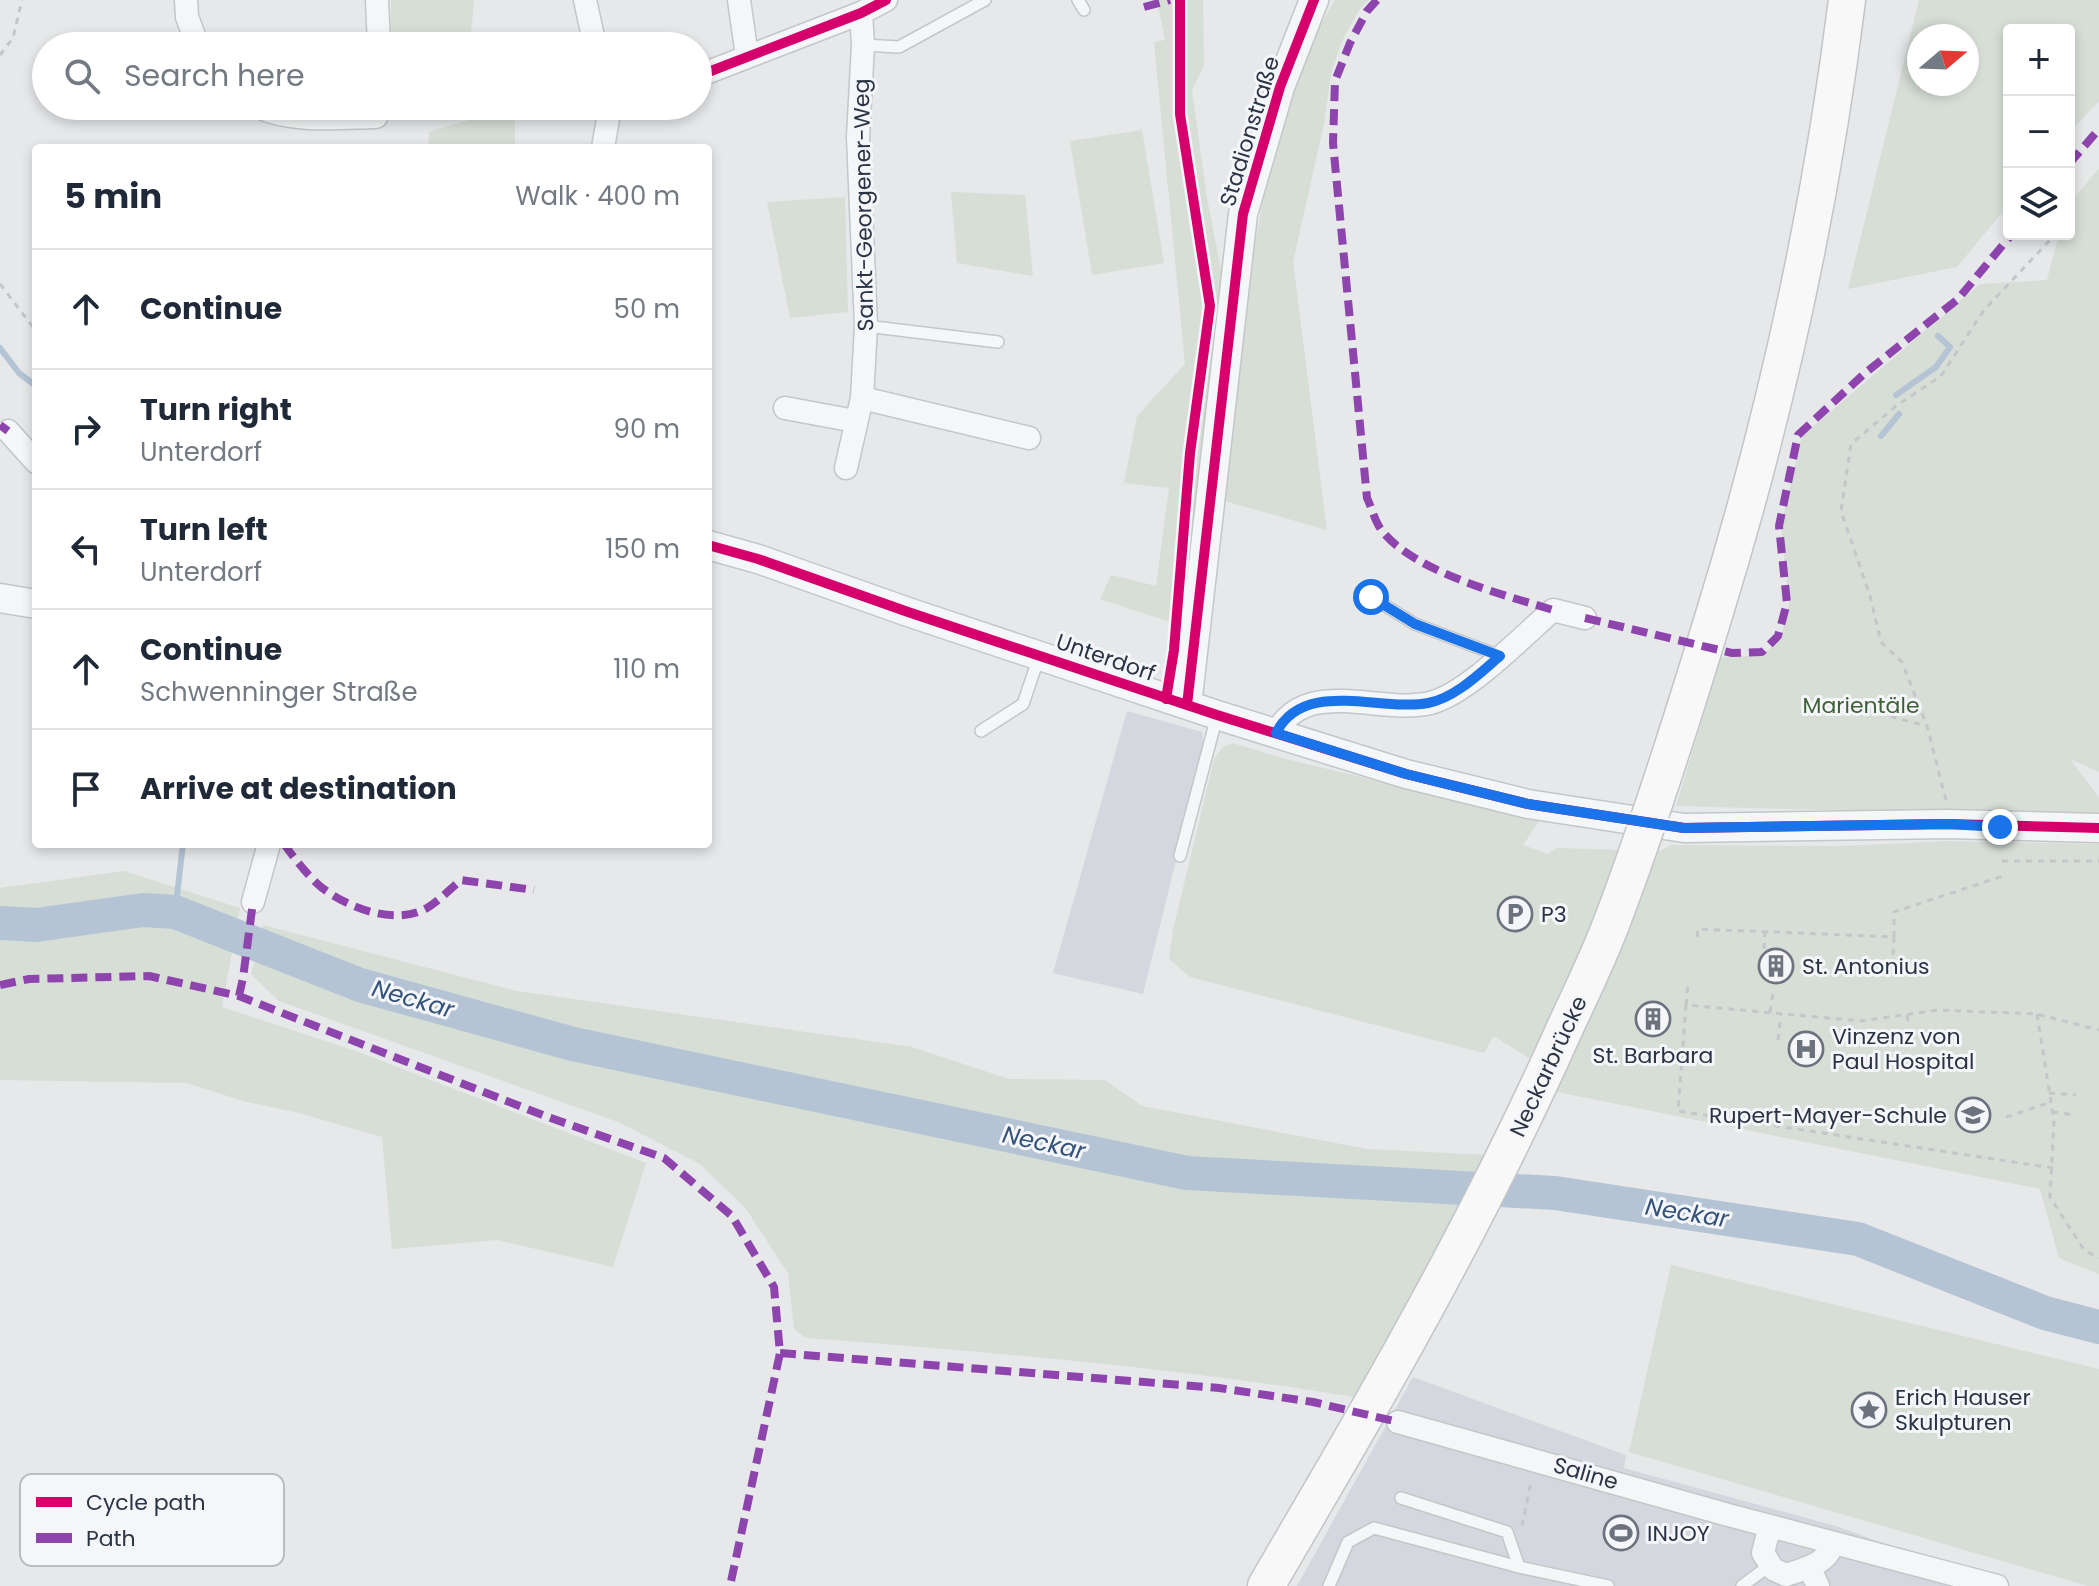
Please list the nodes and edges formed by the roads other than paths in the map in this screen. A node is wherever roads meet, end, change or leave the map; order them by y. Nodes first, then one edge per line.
1 (186, 0) edge
2 (377, 0) edge
3 (585, 0) edge
4 (739, 0) edge
5 (886, 0) edge
6 (985, 0) edge
7 (1314, 0) edge
8 (1824, 0) edge
9 (1847, 0) edge
10 (861, 13) junction
11 (193, 32) edge
12 (378, 32) edge
13 (592, 32) edge
14 (863, 45) junction
15 (747, 56) junction
16 (712, 70) edge
17 (1838, 77) junction
18 (611, 120) edge
19 (604, 144) edge
20 (866, 326) junction
21 (998, 342) dead end
22 (862, 398) junction
23 (785, 408) dead end
24 (855, 421) junction
25 (8, 431) dead end
26 (1029, 438) dead end
27 (32, 458) edge
28 (846, 468) dead end
29 (712, 546) edge
30 (1371, 597) dead end
31 (0, 598) edge
32 (32, 603) edge
33 (1585, 618) dead end
34 (1039, 656) junction
35 (1500, 656) junction
36 (1187, 705) junction
37 (1217, 715) junction
38 (981, 731) dead end
39 (1276, 733) junction
40 (2099, 828) edge
41 (268, 848) edge
42 (1180, 856) dead end
43 (253, 902) dead end
44 (1398, 1422) dead end
45 (1401, 1498) dead end
46 (1773, 1527) junction
47 (1834, 1543) junction
48 (1770, 1565) junction
49 (1519, 1567) junction
50 (1814, 1577) edge
51 (1266, 1586) edge
52 (1329, 1586) edge
53 (1608, 1586) edge
54 (1742, 1586) edge
55 (1997, 1586) edge

1 - 11 street
2 - 12 street
3 - 13 street
4 - 15 street
5 - 10 street
6 - 14 lane
7 - 36 street, Stadionstraße
8 - 17 main road
9 - 17 main road
10 - 14 street, Sankt-Georgener-Weg
10 - 15 street
14 - 20 street, Sankt-Georgener-Weg
15 - 16 street
17 - 51 main road, Neckarbrücke, bridge
18 - 19 street
20 - 21 lane
20 - 22 street, Sankt-Georgener-Weg
22 - 24 street, Sankt-Georgener-Weg
22 - 26 street
23 - 24 street
24 - 28 street, Sankt-Georgener-Weg
25 - 27 street
29 - 34 street, Unterdorf
30 - 35 lane
31 - 32 street
33 - 35 street
34 - 36 street, Unterdorf
34 - 38 lane
35 - 39 street
36 - 37 street, Unterdorf
37 - 39 street, Unterdorf
37 - 42 lane
39 - 40 street, Unterdorf
41 - 43 street
44 - 46 street, Saline
45 - 49 lane
46 - 47 street, Saline
46 - 48 street
47 - 50 street
47 - 55 street, Saline
48 - 50 street
48 - 54 lane
49 - 52 lane
49 - 53 lane

